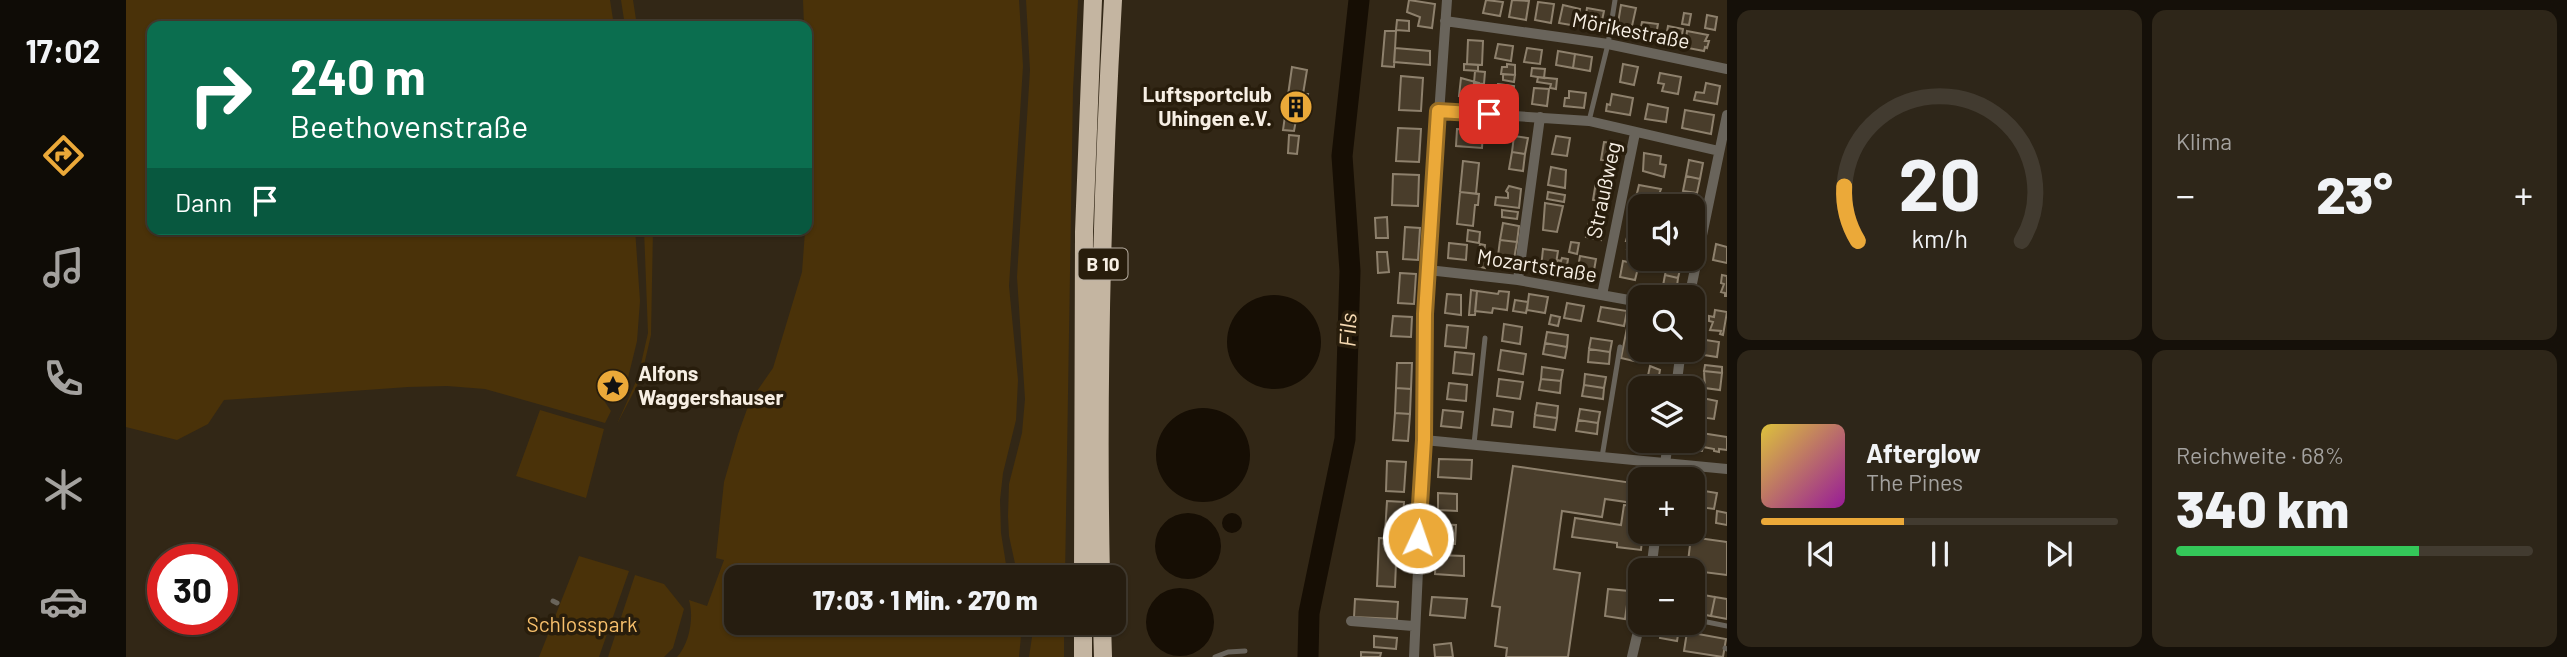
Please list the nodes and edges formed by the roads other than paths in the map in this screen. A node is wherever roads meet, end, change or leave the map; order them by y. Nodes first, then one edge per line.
1 (1093, 0) edge
2 (1113, 0) edge
3 (1447, 0) edge
4 (1615, 0) edge
5 (1445, 21) junction
6 (1608, 44) junction
7 (1727, 69) edge
8 (1438, 111) junction
9 (1727, 115) edge
10 (1540, 117) junction
11 (1589, 121) junction
12 (1635, 133) junction
13 (1719, 150) junction
14 (1428, 270) junction
15 (1518, 280) junction
16 (1692, 285) edge
17 (1602, 295) junction
18 (1628, 300) edge
19 (1485, 338) dead end
20 (1620, 347) dead end
21 (1424, 440) junction
22 (1474, 444) junction
23 (1666, 453) edge
24 (1601, 457) junction
25 (1665, 464) junction
26 (1665, 467) edge
27 (1727, 469) edge
28 (1083, 565) edge
29 (1101, 565) edge
30 (1705, 620) edge
31 (1352, 621) dead end
32 (1413, 626) junction
33 (1727, 626) edge
34 (1083, 635) edge
35 (1102, 635) edge
36 (1637, 635) edge
37 (1245, 651) dead end
38 (1228, 654) edge
39 (1083, 657) edge
40 (1103, 657) edge
41 (1215, 657) edge
42 (1413, 657) edge
43 (1632, 657) edge

1 - 28 highway, B 10
2 - 29 highway, B 10
3 - 5 street
4 - 6 lane
5 - 6 street, Mörikestraße
5 - 8 street
6 - 7 street, Mörikestraße
6 - 11 lane
8 - 10 street
8 - 14 street
9 - 13 street
10 - 11 street
10 - 15 street
11 - 12 street
12 - 13 street
12 - 17 street, Straußweg
13 - 16 street
14 - 15 street, Mozartstraße
14 - 21 street
15 - 17 street, Mozartstraße
17 - 18 street, Mozartstraße
19 - 22 lane
20 - 24 lane
21 - 22 street
21 - 32 street
22 - 24 street
23 - 25 street
24 - 25 street
25 - 26 street
25 - 27 street
30 - 33 lane
31 - 32 street
32 - 42 street
34 - 39 highway
35 - 40 highway
36 - 43 street
37 - 38 lane
38 - 41 lane

